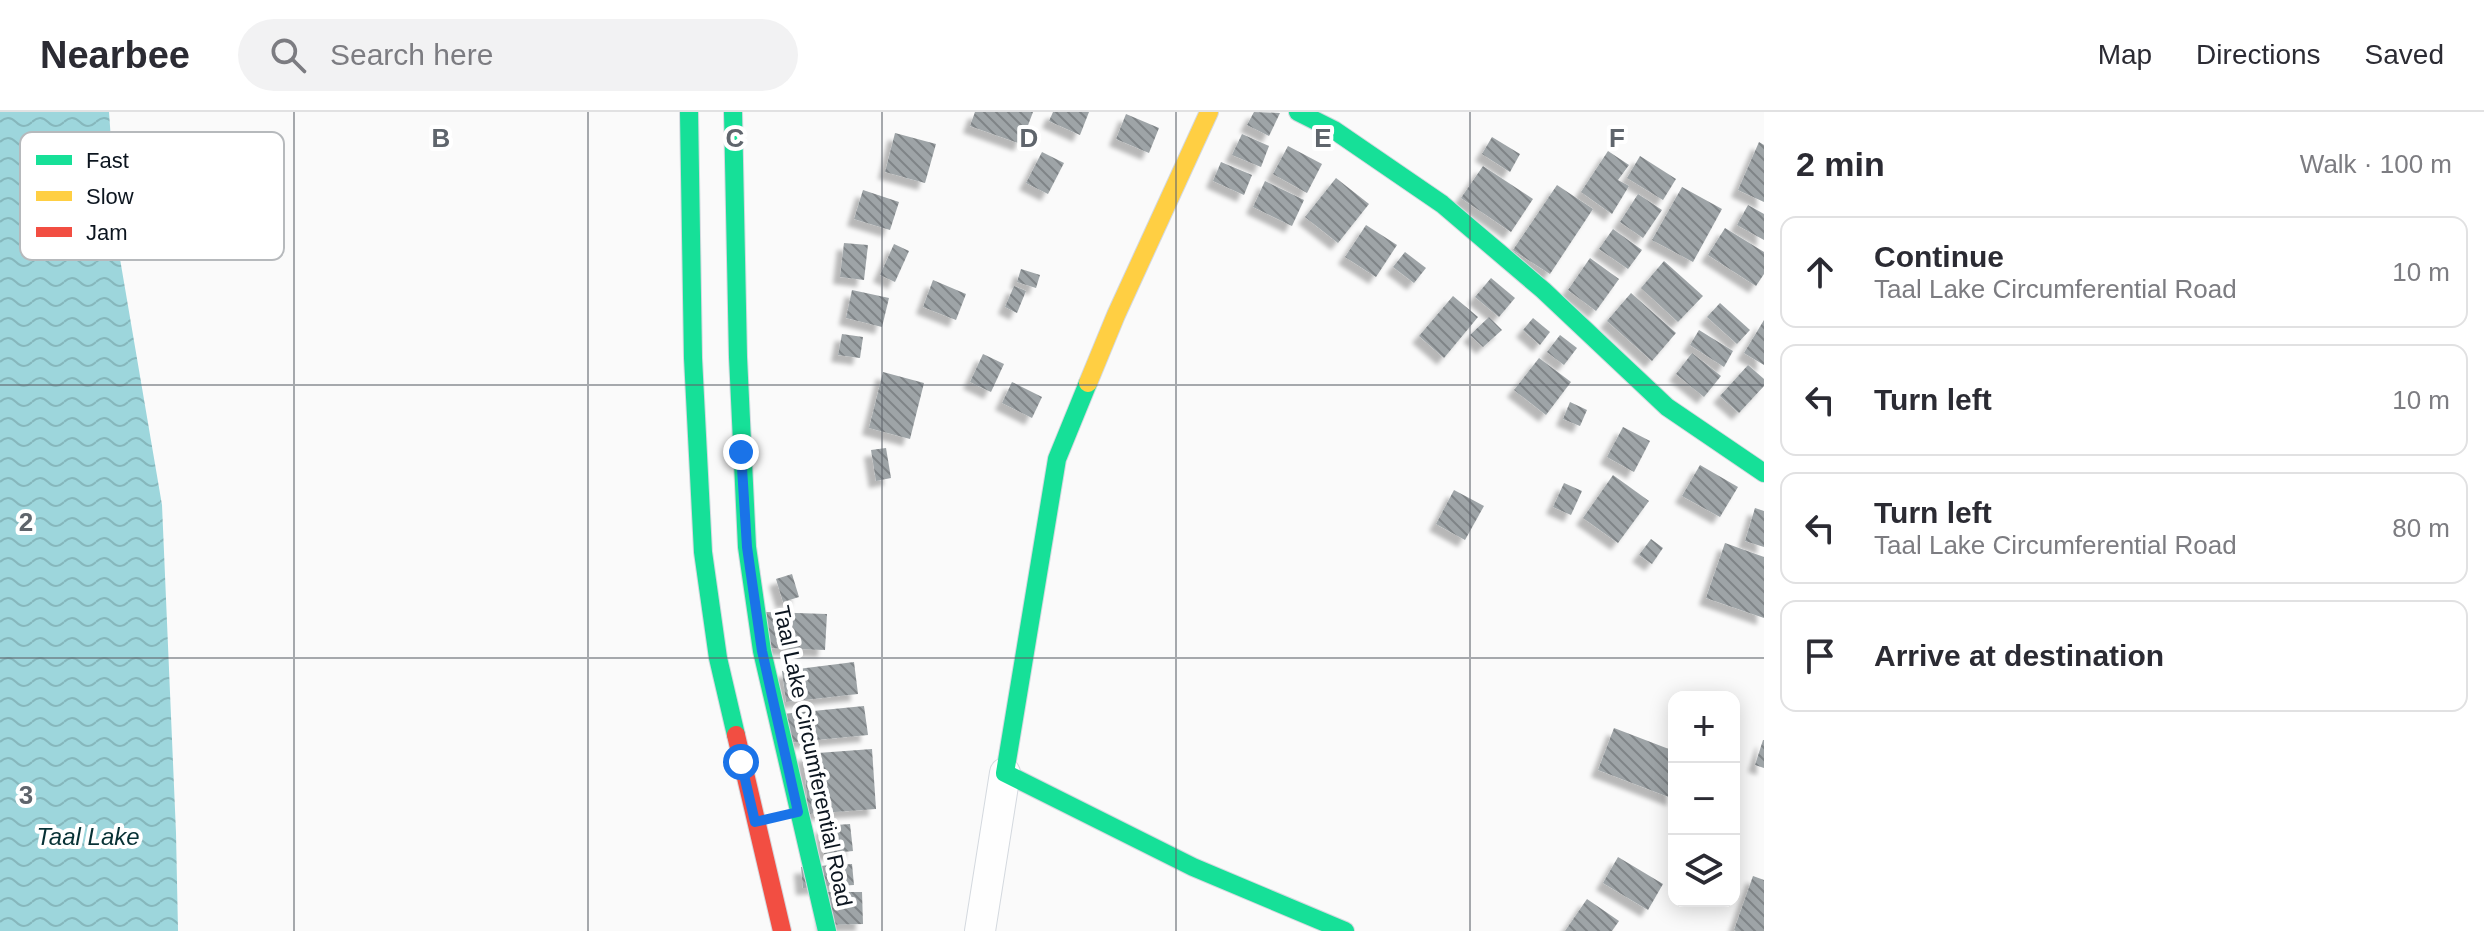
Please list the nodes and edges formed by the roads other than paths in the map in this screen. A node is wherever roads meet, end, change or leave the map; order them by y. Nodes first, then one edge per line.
1 (689, 112) edge
2 (733, 112) edge
3 (1209, 112) edge
4 (1298, 112) edge
5 (1764, 473) edge
6 (1005, 773) junction
7 (777, 817) junction
8 (782, 931) edge
9 (827, 931) edge
10 (980, 931) edge
11 (1345, 931) edge

1 - 7 street, Taal Lake Circumferential Road
2 - 7 street, Taal Lake Circumferential Road
3 - 6 street
4 - 5 street
6 - 10 street
6 - 11 street
7 - 8 street, Taal Lake Circumferential Road
7 - 9 street, Taal Lake Circumferential Road

